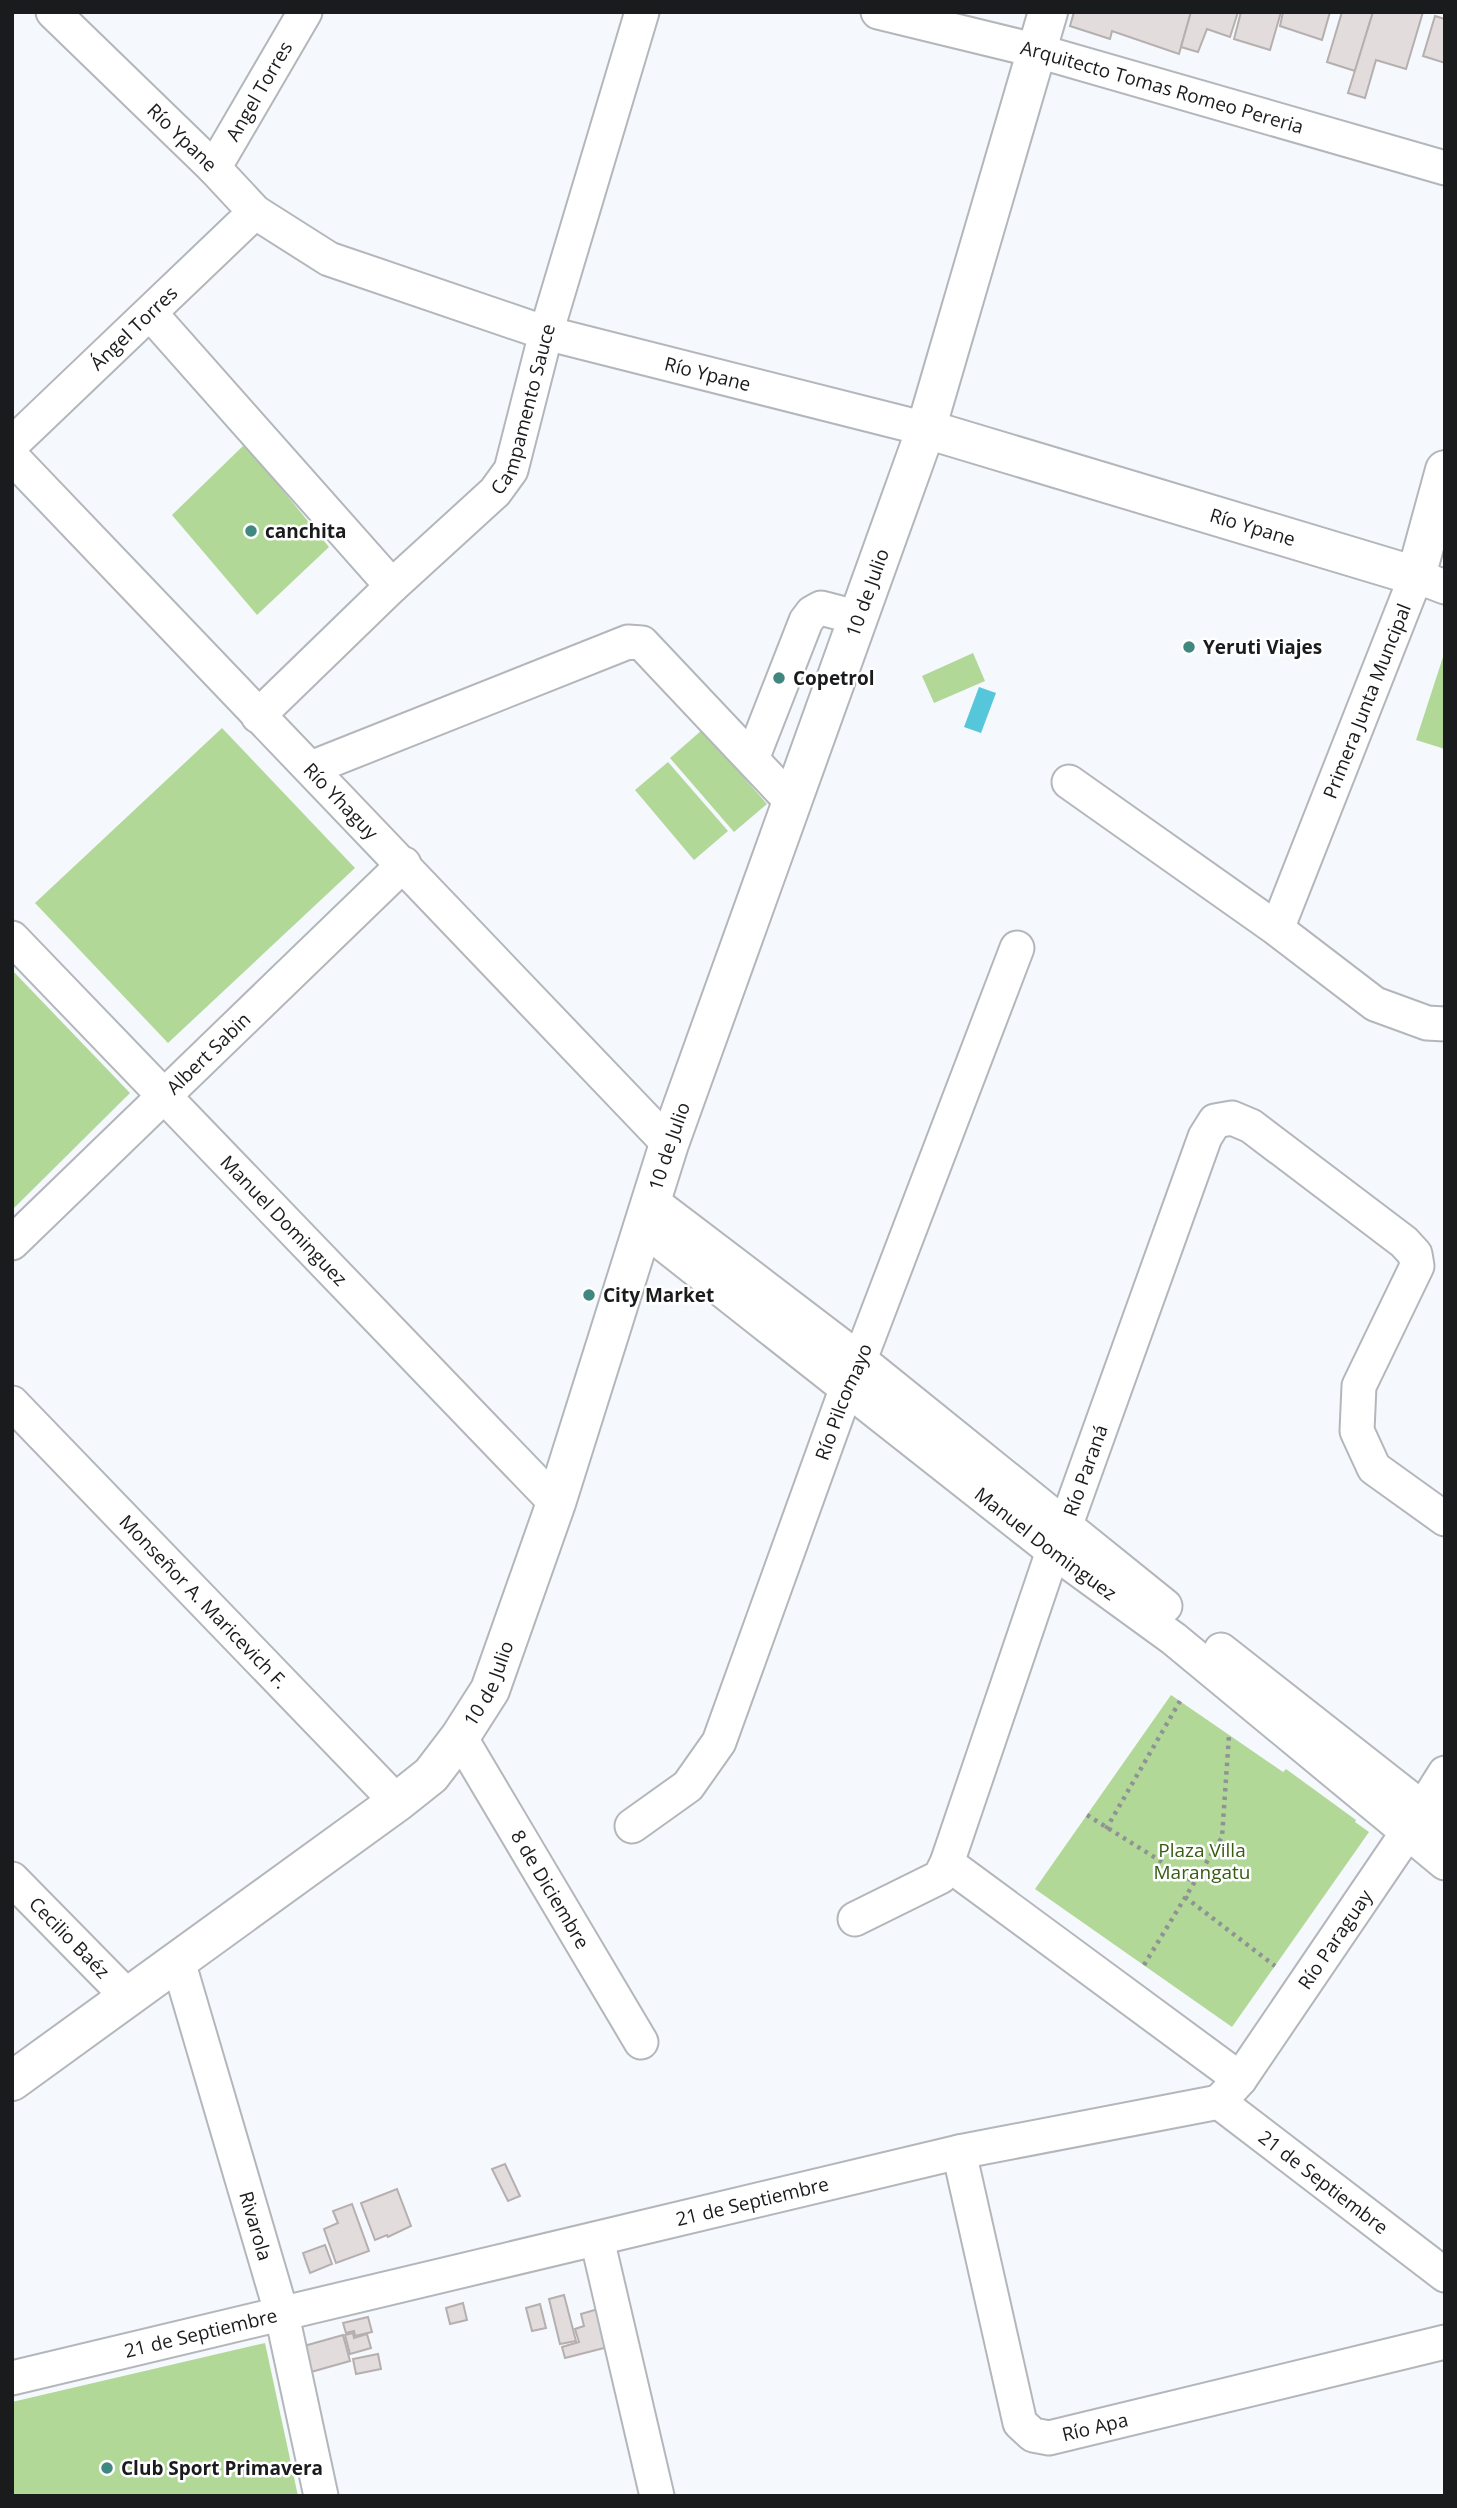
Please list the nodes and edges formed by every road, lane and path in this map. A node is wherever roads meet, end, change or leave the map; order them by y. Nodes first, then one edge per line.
1 (52, 12) edge
2 (305, 12) edge
3 (642, 12) edge
4 (878, 12) edge
5 (1048, 12) edge
6 (1038, 51) junction
7 (214, 168) junction
8 (1445, 168) edge
9 (255, 212) junction
10 (150, 313) junction
11 (547, 333) junction
12 (926, 429) junction
13 (12, 444) edge
14 (12, 457) edge
15 (1445, 470) edge
16 (1430, 582) edge
17 (392, 586) junction
18 (859, 618) junction
19 (258, 716) junction
20 (757, 745) junction
21 (810, 750) junction
22 (311, 768) junction
23 (1069, 782) dead end
24 (792, 802) junction
25 (404, 864) junction
26 (1278, 929) junction
27 (12, 938) edge
28 (1017, 948) dead end
29 (1445, 1024) edge
30 (163, 1095) junction
31 (669, 1144) junction
32 (646, 1214) junction
33 (12, 1243) edge
34 (853, 1374) junction
35 (12, 1403) edge
36 (556, 1503) junction
37 (1445, 1519) edge
38 (1059, 1539) junction
39 (1180, 1701) dead end
40 (1229, 1735) dead end
41 (460, 1737) junction
42 (1445, 1773) edge
43 (397, 1802) junction
44 (1087, 1815) dead end
45 (1425, 1823) edge
46 (632, 1826) dead end
47 (1106, 1829) junction
48 (947, 1863) junction
49 (1445, 1863) edge
50 (12, 1879) edge
51 (1194, 1882) junction
52 (1185, 1897) junction
53 (855, 1919) dead end
54 (178, 1961) junction
55 (1144, 1965) dead end
56 (1275, 1966) dead end
57 (128, 1997) junction
58 (641, 2042) dead end
59 (12, 2081) edge
60 (1230, 2090) junction
61 (959, 2152) junction
62 (597, 2239) junction
63 (1445, 2275) edge
64 (282, 2315) junction
65 (1445, 2342) edge
66 (12, 2378) edge
67 (321, 2496) edge
68 (657, 2496) edge

1 - 7 street, Río Ypane
2 - 7 street, Angel Torres
3 - 11 street, Campamento Sauce
4 - 6 street, Arquitecto Tomas Romeo Pereria
5 - 6 main road, 10 de Julio
6 - 8 street, Arquitecto Tomas Romeo Pereria
6 - 12 main road, 10 de Julio
7 - 9 street, Río Ypane
9 - 10 street, Ángel Torres
9 - 11 street, Río Ypane
10 - 13 street, Ángel Torres
10 - 17 street
11 - 12 street, Río Ypane
11 - 17 street, Campamento Sauce
12 - 16 main road, Río Ypane
12 - 18 main road, 10 de Julio
14 - 19 street, Río Yhaguy
15 - 16 main road, Primera Junta Muncipal
16 - 26 street, Primera Junta Muncipal
17 - 19 street, Campamento Sauce
18 - 20 street
18 - 21 main road, 10 de Julio
19 - 22 street, Río Yhaguy
20 - 21 street
20 - 22 street
20 - 24 street
21 - 24 main road, 10 de Julio
22 - 25 street, Río Yhaguy
23 - 26 street
24 - 31 main road, 10 de Julio
25 - 30 street, Albert Sabin
25 - 31 street, Río Yhaguy
26 - 29 street
27 - 30 street, Manuel Dominguez
28 - 34 street, Río Pilcomayo
30 - 33 street, Albert Sabin
30 - 36 street, Manuel Dominguez
31 - 32 main road, 10 de Julio
32 - 34 street, Manuel Dominguez
32 - 36 main road, 10 de Julio
34 - 38 street, Manuel Dominguez
34 - 46 street, Río Pilcomayo
35 - 43 street, Monseñor A. Maricevich F.
36 - 41 main road, 10 de Julio
37 - 38 street, Río Paraná
38 - 45 street, Manuel Dominguez
38 - 48 street, Río Paraná
39 - 47 path
40 - 51 path
41 - 43 main road, 10 de Julio
41 - 58 street, 8 de Diciembre
42 - 45 street, Río Paraguay
43 - 54 main road, 10 de Julio
44 - 47 path
45 - 49 street, Manuel Dominguez
45 - 60 street, Río Paraguay
47 - 51 path
48 - 53 street
48 - 60 street, 21 de Septiembre
50 - 57 street, Cecilio Baéz
51 - 52 path
52 - 55 path
52 - 56 path
54 - 57 main road, 10 de Julio
54 - 64 street, Rivarola
57 - 59 main road, 10 de Julio
60 - 61 street, 21 de Septiembre
60 - 63 street, 21 de Septiembre
61 - 62 street, 21 de Septiembre
61 - 65 street, Río Apa
62 - 64 street, 21 de Septiembre
62 - 68 street
64 - 66 street, 21 de Septiembre
64 - 67 street, Rivarola

